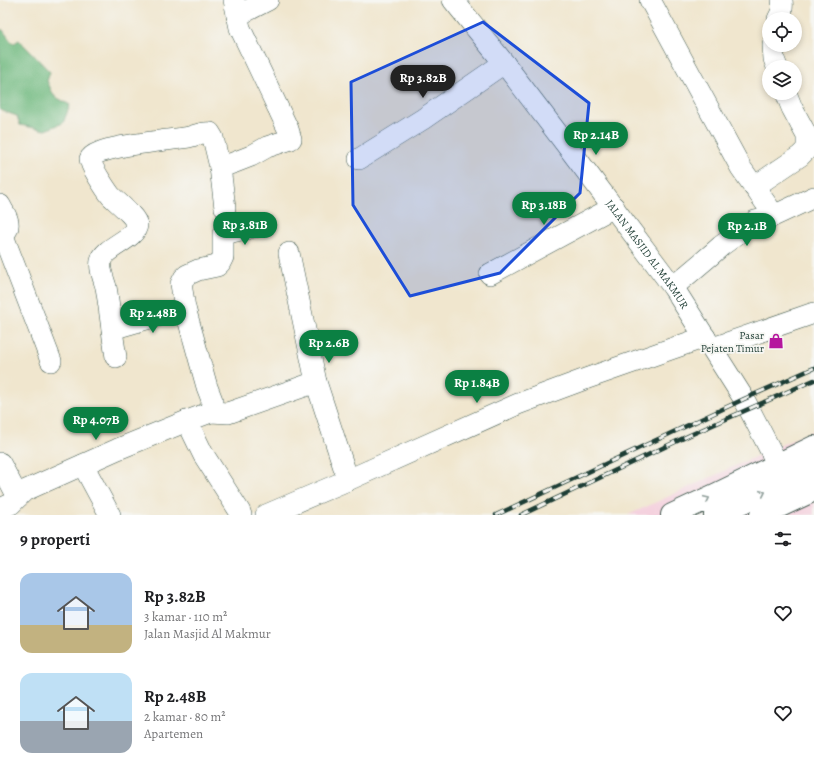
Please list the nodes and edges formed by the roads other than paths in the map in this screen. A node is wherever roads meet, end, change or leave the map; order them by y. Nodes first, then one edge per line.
1 (268, 0) edge
2 (453, 0) edge
3 (650, 0) edge
4 (782, 0) edge
5 (236, 8) edge
6 (782, 12) edge
7 (504, 63) junction
8 (789, 100) edge
9 (358, 159) dead end
10 (220, 167) junction
11 (754, 186) junction
12 (814, 197) edge
13 (0, 205) edge
14 (614, 207) junction
15 (225, 208) dead end
16 (774, 215) junction
17 (259, 226) dead end
18 (1, 233) edge
19 (289, 252) dead end
20 (490, 274) dead end
21 (673, 287) junction
22 (185, 308) junction
23 (814, 313) edge
24 (112, 329) junction
25 (709, 343) junction
26 (116, 356) dead end
27 (51, 361) dead end
28 (316, 382) junction
29 (211, 412) junction
30 (187, 421) junction
31 (814, 447) edge
32 (0, 463) edge
33 (83, 465) junction
34 (778, 465) junction
35 (814, 469) edge
36 (348, 480) junction
37 (814, 490) edge
38 (18, 497) junction
39 (0, 510) edge
40 (110, 515) edge
41 (241, 515) edge
42 (266, 515) edge
43 (672, 515) edge
44 (715, 515) edge
45 (761, 515) edge

1 - 5 street
2 - 7 street, JALAN MASJID AL MAKMUR
3 - 11 street
4 - 6 street
5 - 10 street
7 - 9 street
7 - 14 street, JALAN MASJID AL MAKMUR
8 - 11 street
10 - 15 street
10 - 24 street
11 - 16 street
12 - 16 street
13 - 18 street
14 - 20 street
14 - 21 street, JALAN MASJID AL MAKMUR
16 - 21 street
17 - 22 street
18 - 27 street
19 - 28 street
21 - 25 street, JALAN MASJID AL MAKMUR
22 - 24 street
22 - 29 street
23 - 25 street
24 - 26 street
25 - 34 street, JALAN MASJID AL MAKMUR
25 - 36 street
28 - 29 street
28 - 36 street
29 - 30 street
30 - 33 street
30 - 41 street
31 - 34 main road
32 - 38 street
33 - 38 street
33 - 40 street
43 -> 34 main road
44 -> 35 main road
36 - 42 street
37 - 45 main road
38 - 39 street

